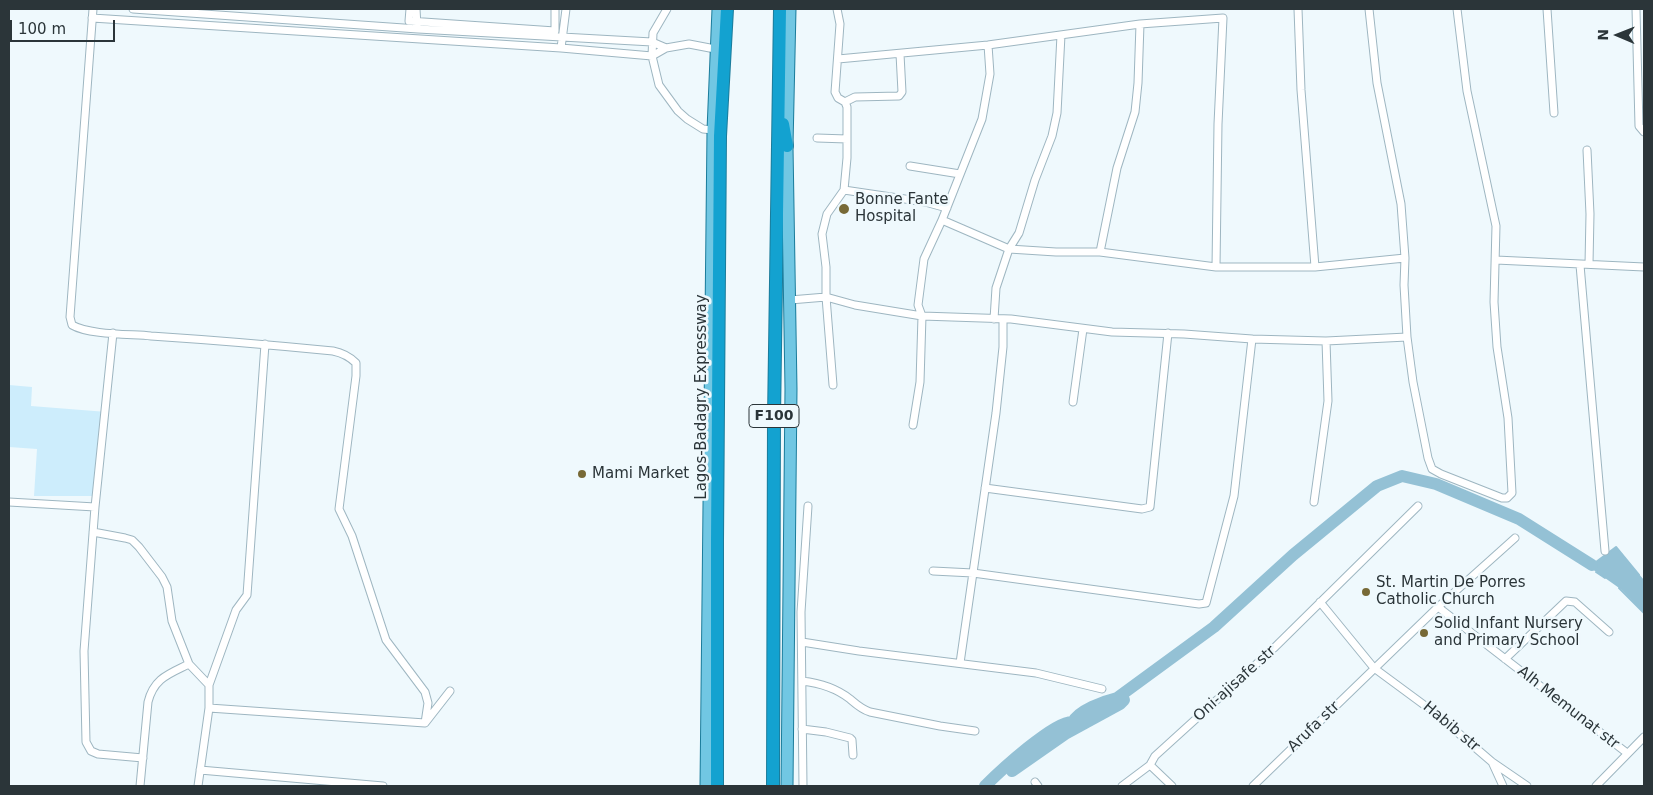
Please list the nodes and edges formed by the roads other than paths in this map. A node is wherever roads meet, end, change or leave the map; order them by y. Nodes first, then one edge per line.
1 (93, 9) edge
2 (132, 9) edge
3 (410, 9) edge
4 (416, 9) edge
5 (555, 9) edge
6 (566, 9) edge
7 (667, 9) edge
8 (718, 9) edge
9 (727, 9) edge
10 (780, 9) edge
11 (790, 9) edge
12 (837, 9) edge
13 (1298, 9) edge
14 (1369, 9) edge
15 (1457, 9) edge
16 (1547, 9) edge
17 (1636, 9) edge
18 (92, 18) junction
19 (1140, 24) junction
20 (418, 29) junction
21 (1061, 35) junction
22 (562, 38) junction
23 (652, 42) junction
24 (988, 45) junction
25 (780, 46) junction
26 (561, 48) junction
27 (666, 48) junction
28 (715, 49) junction
29 (900, 54) junction
30 (652, 56) junction
31 (838, 59) junction
32 (845, 102) junction
33 (1554, 113) dead end
34 (1644, 132) edge
35 (716, 133) junction
36 (817, 138) dead end
37 (847, 139) junction
38 (787, 146) junction
39 (1587, 150) dead end
40 (910, 166) dead end
41 (960, 174) junction
42 (844, 190) junction
43 (947, 208) junction
44 (942, 220) junction
45 (1009, 249) junction
46 (1100, 252) junction
47 (1405, 258) junction
48 (1496, 260) junction
49 (1580, 264) junction
50 (1589, 264) junction
51 (1216, 267) junction
52 (1315, 267) junction
53 (1644, 267) edge
54 (826, 297) junction
55 (790, 300) junction
56 (922, 316) junction
57 (994, 319) junction
58 (1003, 320) junction
59 (1083, 329) junction
60 (112, 333) junction
61 (1168, 333) junction
62 (1407, 336) junction
63 (1252, 339) junction
64 (1326, 342) junction
65 (265, 344) junction
66 (833, 385) dead end
67 (1073, 402) dead end
68 (913, 425) dead end
69 (985, 488) junction
70 (9, 502) edge
71 (1314, 502) dead end
72 (808, 506) dead end
73 (1418, 506) dead end
74 (95, 507) junction
75 (93, 532) junction
76 (1515, 538) dead end
77 (1605, 550) dead end
78 (933, 571) dead end
79 (973, 574) junction
80 (1320, 602) junction
81 (1438, 607) junction
82 (1608, 632) dead end
83 (802, 642) junction
84 (1505, 659) junction
85 (189, 664) junction
86 (960, 664) junction
87 (1374, 668) junction
88 (802, 681) junction
89 (208, 685) junction
90 (1102, 689) dead end
91 (450, 691) dead end
92 (209, 708) junction
93 (425, 723) junction
94 (802, 729) junction
95 (975, 731) dead end
96 (1644, 737) edge
97 (853, 754) dead end
98 (1627, 754) junction
99 (143, 758) junction
100 (1492, 762) junction
101 (1150, 765) junction
102 (200, 770) junction
103 (140, 786) edge
104 (198, 786) edge
105 (383, 786) edge
106 (706, 786) edge
107 (717, 786) edge
108 (773, 786) edge
109 (788, 786) edge
110 (803, 786) edge
111 (1122, 786) edge
112 (1172, 786) edge
113 (1253, 786) edge
114 (1503, 786) edge
115 (1528, 786) edge
116 (1596, 786) edge

1 - 18 street
2 - 20 street
3 - 5 street
4 - 20 street
6 - 22 street
7 - 23 street
8 - 28 main road, Lagos-Badagry Expressway
9 - 35 highway, Lagos-Badagry Expressway
10 - 25 highway, F100
11 - 38 main road
12 - 31 street
13 - 52 street
14 - 47 street
15 - 48 street
16 - 33 street
17 - 34 street
18 - 26 street
18 - 60 street
19 - 21 street
19 - 46 street
19 - 51 street
20 - 22 street
21 - 24 street
21 - 45 street
22 - 23 street
22 - 26 street
23 - 27 street
23 - 30 street
24 - 29 street
24 - 41 street
25 - 38 highway
25 - 108 highway, F100
26 - 30 street
27 - 28 street
27 - 30 street
28 - 35 main road, Lagos-Badagry Expressway
29 - 31 street
29 - 32 street
30 - 35 street
31 - 32 street
32 - 37 street
35 - 106 main road, Lagos-Badagry Expressway
35 - 107 highway, Lagos-Badagry Expressway
36 - 37 street
37 - 42 street
38 - 55 main road
39 - 50 street
40 - 41 street
41 - 43 street
42 - 43 street
42 - 54 street
43 - 44 street
44 - 45 street
44 - 56 street
45 - 46 street
45 - 57 street
46 - 51 street
47 - 52 street
47 - 62 street
48 - 49 street
48 - 62 street
49 - 50 street
49 - 77 street
50 - 53 street
51 - 52 street
54 - 55 street
54 - 56 street
54 - 66 street
55 - 109 main road
56 - 57 street
56 - 68 street
57 - 58 street
58 - 59 street
58 - 69 street
59 - 61 street
59 - 67 street
60 - 65 street
60 - 74 street
61 - 63 street
61 - 69 street
62 - 64 street
63 - 64 street
63 - 79 street
64 - 71 street
65 - 89 street
65 - 93 street
69 - 79 street
70 - 74 street
72 - 83 street
73 - 80 street, Oni-ajisafe str
74 - 75 street
75 - 85 street
75 - 99 street
76 - 81 street
78 - 79 street
79 - 86 street
80 - 87 street
80 - 101 street, Oni-ajisafe str
81 - 84 street, Alh Memunat str
81 - 87 street
82 - 84 street
83 - 86 street
83 - 88 street
84 - 98 street, Alh Memunat str
85 - 89 street
85 - 99 street
86 - 90 street
87 - 100 street, Habib str
87 - 113 street, Arufa str
88 - 94 street
88 - 95 street
89 - 92 street
91 - 93 street
92 - 93 street
92 - 102 street
94 - 97 street
94 - 110 street
96 - 98 street
98 - 116 street
99 - 103 street
100 - 114 street
100 - 115 street, Habib str
101 - 111 street, Oni-ajisafe str
101 - 112 street
102 - 104 street
102 - 105 street

